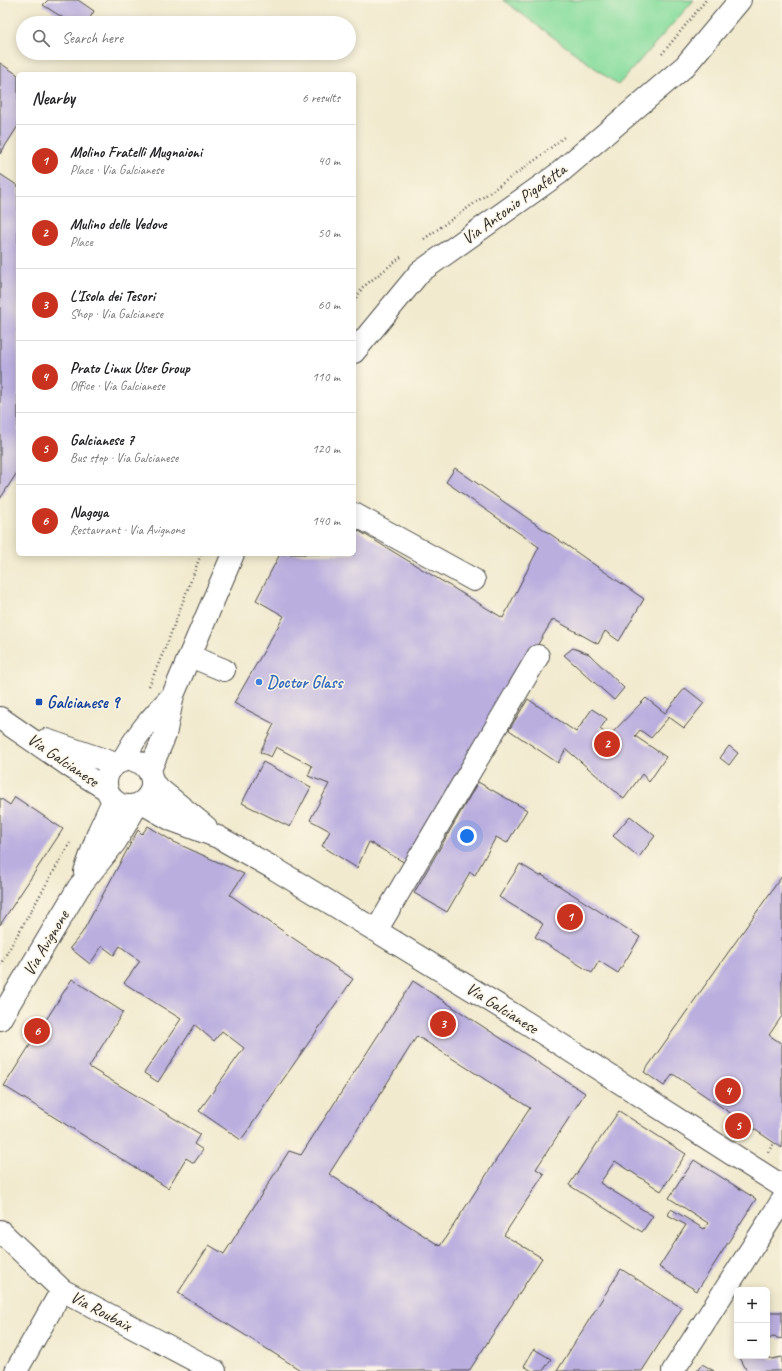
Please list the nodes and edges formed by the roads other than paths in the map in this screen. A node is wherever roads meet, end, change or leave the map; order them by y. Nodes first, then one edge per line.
1 (740, 0) edge
2 (356, 350) edge
3 (356, 515) edge
4 (232, 556) edge
5 (474, 580) dead end
6 (190, 656) junction
7 (538, 656) dead end
8 (224, 670) dead end
9 (173, 695) junction
10 (0, 718) edge
11 (21, 731) junction
12 (120, 762) junction
13 (151, 778) junction
14 (110, 795) junction
15 (139, 804) junction
16 (218, 836) junction
17 (79, 887) junction
18 (376, 931) junction
19 (0, 1019) edge
20 (782, 1186) edge
21 (782, 1201) edge
22 (0, 1231) edge
23 (62, 1290) junction
24 (16, 1371) edge
25 (215, 1371) edge
26 (673, 1371) edge

1 - 2 street, Via Antonio Pigafetta
3 - 5 street
4 - 6 street
6 - 8 street
6 - 9 street
7 - 18 street
9 - 12 street
9 - 13 street
10 - 11 street, Via Galcianese
11 - 12 street, Via Galcianese
11 - 14 street, Via Galcianese
12 - 13 street, Via Galcianese
12 - 14 street, Via Galcianese
13 - 15 street
13 - 16 street, Via Galcianese
14 - 15 street, Via Galcianese
14 - 17 street, Via Avignone
15 - 16 street, Via Galcianese
15 - 17 street, Via Avignone
16 - 18 street, Via Galcianese
17 - 19 street, Via Avignone
18 - 20 street, Via Galcianese
21 - 26 street
22 - 23 street, Via Roubaix
23 - 24 street
23 - 25 street, Via Roubaix

